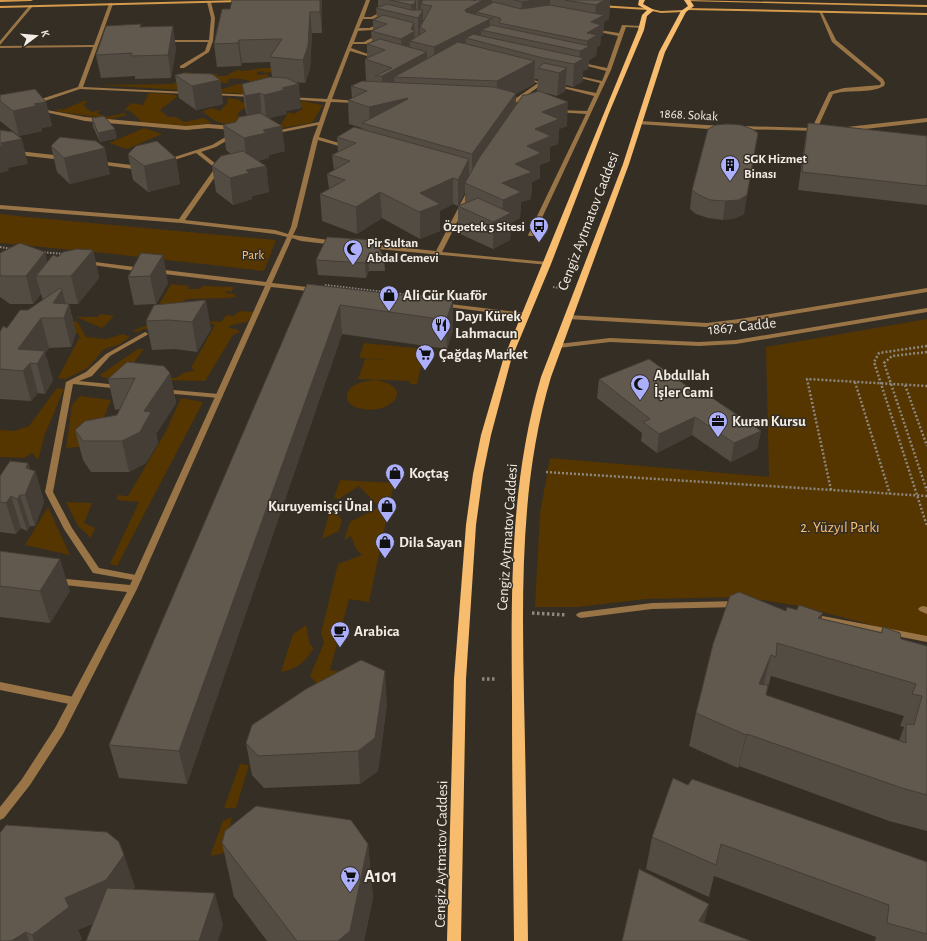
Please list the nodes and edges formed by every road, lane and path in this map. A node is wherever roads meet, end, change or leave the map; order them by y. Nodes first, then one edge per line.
1 (31, 0) edge
2 (368, 0) edge
3 (642, 0) edge
4 (687, 0) edge
5 (0, 1) edge
6 (248, 1) edge
7 (209, 2) junction
8 (111, 4) junction
9 (592, 5) edge
10 (30, 6) junction
11 (927, 6) edge
12 (0, 7) edge
13 (649, 9) junction
14 (685, 10) junction
15 (820, 12) junction
16 (393, 13) edge
17 (927, 14) edge
18 (361, 18) junction
19 (386, 22) edge
20 (642, 27) junction
21 (585, 28) edge
22 (356, 30) junction
23 (384, 34) edge
24 (621, 35) junction
25 (105, 40) edge
26 (158, 41) edge
27 (211, 41) junction
28 (97, 43) junction
29 (0, 45) edge
30 (350, 46) junction
31 (382, 59) edge
32 (572, 62) edge
33 (182, 68) dead end
34 (609, 70) junction
35 (572, 75) edge
36 (520, 77) edge
37 (602, 82) junction
38 (542, 83) junction
39 (80, 88) junction
40 (197, 94) edge
41 (205, 94) edge
42 (597, 95) junction
43 (259, 97) edge
44 (282, 98) edge
45 (329, 100) junction
46 (360, 102) edge
47 (511, 109) edge
48 (548, 111) edge
49 (588, 113) junction
50 (927, 120) edge
51 (640, 122) junction
52 (321, 123) junction
53 (728, 128) edge
54 (735, 128) edge
55 (843, 129) edge
56 (814, 130) junction
57 (822, 130) edge
58 (270, 132) edge
59 (316, 138) junction
60 (356, 149) edge
61 (0, 151) edge
62 (197, 151) junction
63 (71, 159) edge
64 (95, 162) edge
65 (156, 163) edge
66 (148, 166) edge
67 (471, 190) edge
68 (0, 207) edge
69 (181, 222) junction
70 (531, 235) dead end
71 (290, 236) junction
72 (339, 243) edge
73 (362, 245) edge
74 (439, 252) junction
75 (79, 262) edge
76 (547, 264) junction
77 (269, 284) junction
78 (317, 284) edge
79 (553, 287) dead end
80 (565, 289) dead end
81 (927, 290) edge
82 (324, 291) edge
83 (434, 301) joint
84 (927, 310) edge
85 (525, 315) junction
86 (568, 317) junction
87 (145, 334) edge
88 (558, 346) junction
89 (927, 346) edge
90 (927, 352) edge
91 (70, 382) junction
92 (855, 382) junction
93 (881, 384) junction
94 (891, 384) junction
95 (905, 385) junction
96 (927, 386) edge
97 (124, 387) edge
98 (156, 390) edge
99 (219, 396) junction
100 (927, 446) edge
101 (546, 472) dead end
102 (831, 490) junction
103 (927, 491) edge
104 (890, 494) junction
105 (917, 496) junction
106 (927, 496) edge
107 (927, 526) edge
108 (138, 578) junction
109 (47, 580) edge
110 (133, 589) junction
111 (747, 604) edge
112 (517, 613) junction
113 (581, 615) joint
114 (801, 615) edge
115 (927, 638) edge
116 (482, 679) dead end
117 (497, 679) dead end
118 (0, 686) edge
119 (74, 701) junction
120 (0, 815) edge
121 (454, 941) edge
122 (521, 941) edge

1 - 5 main road
2 - 18 street
3 - 13 main road
4 - 11 main road
4 - 14 main road, Cengiz Aytmatov Caddesi
6 - 7 main road
7 - 8 main road
7 - 27 street
8 - 10 main road
8 - 28 street
9 - 13 main road
10 - 12 main road
10 - 29 street
13 - 14 main road
13 - 20 main road, Cengiz Aytmatov Caddesi
14 - 15 main road
14 - 51 main road, Cengiz Aytmatov Caddesi
15 - 17 main road
15 - 56 street
16 - 18 street
18 - 22 street
19 - 22 street
20 - 24 street
20 - 76 main road, Cengiz Aytmatov Caddesi
21 - 24 street
22 - 30 street
23 - 30 street
24 - 34 street
25 - 28 street
26 - 27 street
27 - 33 street
28 - 29 street
28 - 39 street
30 - 31 street
30 - 45 street
32 - 34 street
34 - 37 street
35 - 37 street
36 - 38 street
37 - 42 street
38 - 42 street
38 - 47 street
39 - 40 street
39 - 62 street
41 - 43 street
42 - 49 street
44 - 45 street
45 - 46 street
45 - 52 street
48 - 49 street
49 - 70 street
50 - 55 street
51 - 53 street, 1868. Sokak
51 - 86 main road, Cengiz Aytmatov Caddesi
52 - 58 street
52 - 59 street
54 - 56 street, 1868. Sokak
56 - 57 street, 1868. Sokak
59 - 60 street
59 - 71 street
61 - 63 street
62 - 65 street
62 - 69 street
64 - 66 street
67 - 74 street
68 - 69 street
69 - 71 street
71 - 72 street
71 - 77 street
73 - 74 street
74 - 76 street
75 - 77 street
76 - 85 main road, Cengiz Aytmatov Caddesi
77 - 82 street
77 - 99 street
78 - 83 path
79 - 80 path
81 - 86 street, 1867. Cadde
83 - 85 street
84 - 88 street, 1867. Cadde
85 - 121 main road, Cengiz Aytmatov Caddesi
86 - 88 main road, Cengiz Aytmatov Caddesi
87 - 91 street
88 - 112 main road, Cengiz Aytmatov Caddesi
89 - 93 path
90 - 94 path
91 - 97 street
91 - 108 street
92 - 93 path
92 - 102 path
92 - 104 path
93 - 94 path
93 - 105 path
94 - 95 path
94 - 103 path
95 - 96 path
95 - 100 path
98 - 99 street
99 - 108 street
101 - 102 path
102 - 104 path
104 - 105 path
105 - 106 path
105 - 107 path
108 - 110 street
109 - 110 street
110 - 119 street
111 - 113 street
112 - 113 path
112 - 122 main road, Cengiz Aytmatov Caddesi
114 - 115 street
116 - 117 path
118 - 119 street
119 - 120 street

